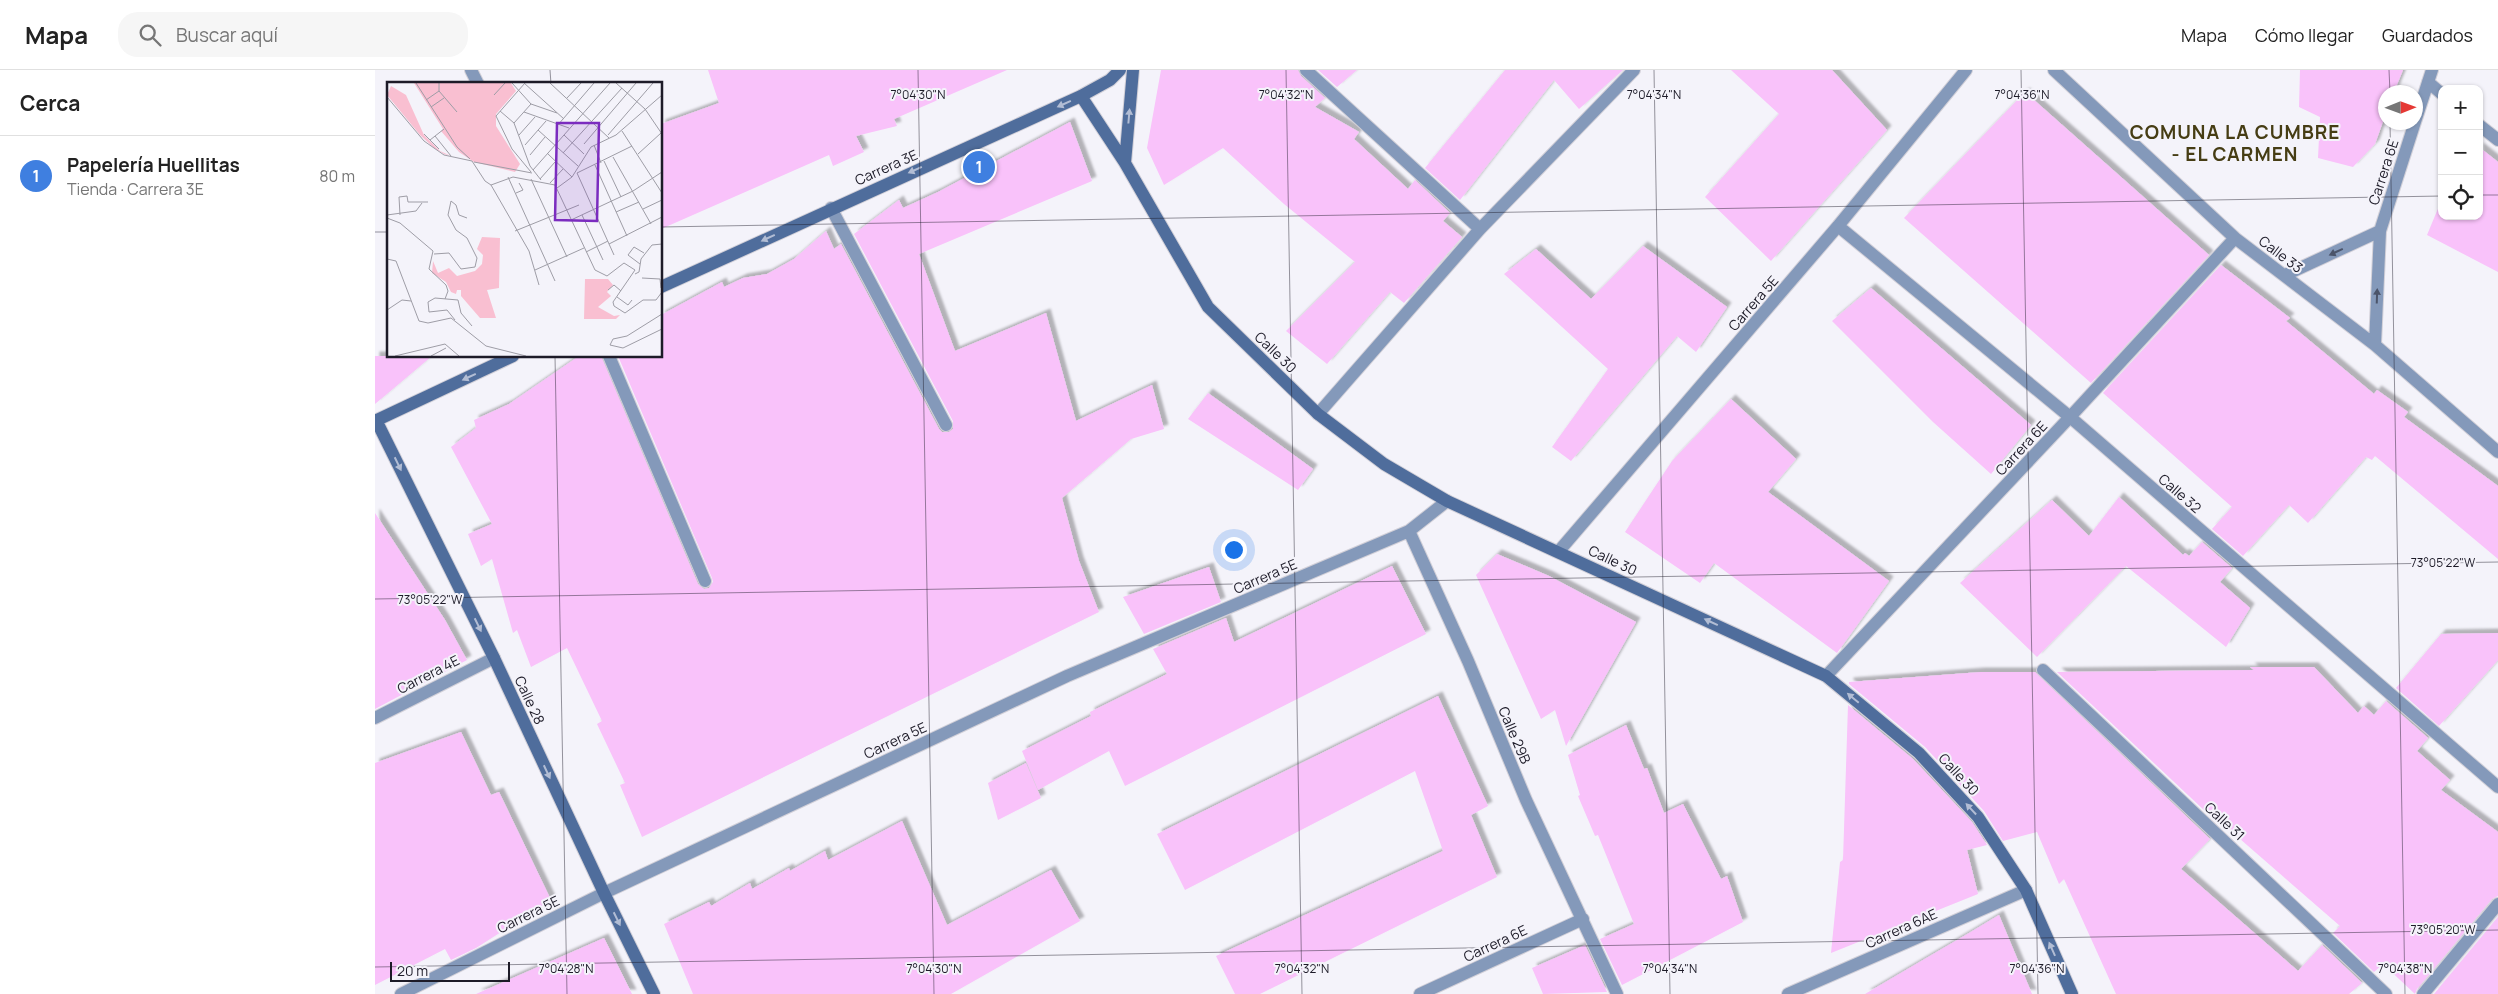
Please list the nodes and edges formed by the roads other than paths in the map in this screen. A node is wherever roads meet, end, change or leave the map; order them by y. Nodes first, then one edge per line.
1 (471, 70) edge
2 (1120, 70) edge
3 (1133, 70) edge
4 (1306, 70) edge
5 (1634, 70) edge
6 (1966, 70) edge
7 (2054, 70) edge
8 (2430, 76) edge
9 (477, 82) edge
10 (2438, 88) edge
11 (1081, 96) junction
12 (2423, 97) edge
13 (2483, 128) edge
14 (2412, 130) edge
15 (2498, 140) edge
16 (1125, 163) junction
17 (831, 208) junction
18 (1838, 226) junction
19 (1480, 229) junction
20 (2380, 231) junction
21 (2235, 238) junction
22 (2285, 275) junction
23 (663, 286) edge
24 (2375, 345) junction
25 (509, 358) edge
26 (610, 358) edge
27 (1318, 414) junction
28 (2070, 417) junction
29 (376, 421) edge
30 (946, 425) dead end
31 (2498, 452) edge
32 (1447, 501) junction
33 (1409, 531) junction
34 (1559, 551) junction
35 (705, 581) dead end
36 (494, 658) junction
37 (2043, 670) dead end
38 (1826, 676) junction
39 (375, 718) edge
40 (2498, 786) edge
41 (2026, 890) junction
42 (604, 893) junction
43 (2498, 904) edge
44 (1583, 918) junction
45 (401, 994) edge
46 (654, 994) edge
47 (1420, 994) edge
48 (1617, 994) edge
49 (1788, 994) edge
50 (2072, 994) edge
51 (2386, 994) edge
52 (2423, 994) edge

1 - 9 street
2 - 11 main road, Carrera 3E
16 -> 3 main road
4 - 19 street
5 - 19 street
6 - 18 street, Carrera 5E
7 - 21 street, Calle 33
8 - 10 street
8 - 12 street, Carrera 6E
11 - 16 main road, Calle 30
11 -> 17 main road, Carrera 3E
13 - 15 street
14 - 20 street, Carrera 6E
16 - 27 main road, Calle 30
17 -> 23 main road, Carrera 3E
17 - 30 street
18 - 28 street, Calle 32
18 - 34 street, Carrera 5E
19 - 27 street
20 -> 22 street
24 -> 20 street, Carrera 6E
21 - 22 street, Calle 33
21 - 28 street, Carrera 6E
22 - 24 street, Calle 33
24 - 31 street, Calle 33
25 -> 29 main road
26 - 35 street
27 - 32 main road, Calle 30
28 - 38 street, Carrera 6E
28 - 40 street, Calle 32
29 -> 36 main road, Calle 28
32 - 33 street
32 - 34 main road, Calle 30
33 - 42 street, Carrera 5E
33 - 44 street, Calle 29B
38 -> 34 main road, Calle 30
36 - 39 street, Carrera 4E
36 -> 42 main road, Calle 28
37 - 51 street, Calle 31
41 -> 38 main road, Calle 30
41 - 49 street, Carrera 6AE
50 -> 41 main road, Calle 30
42 - 45 street, Carrera 5E
42 -> 46 main road, Calle 28
43 - 52 street
44 - 47 street, Carrera 6E
44 - 48 street, Calle 29B

